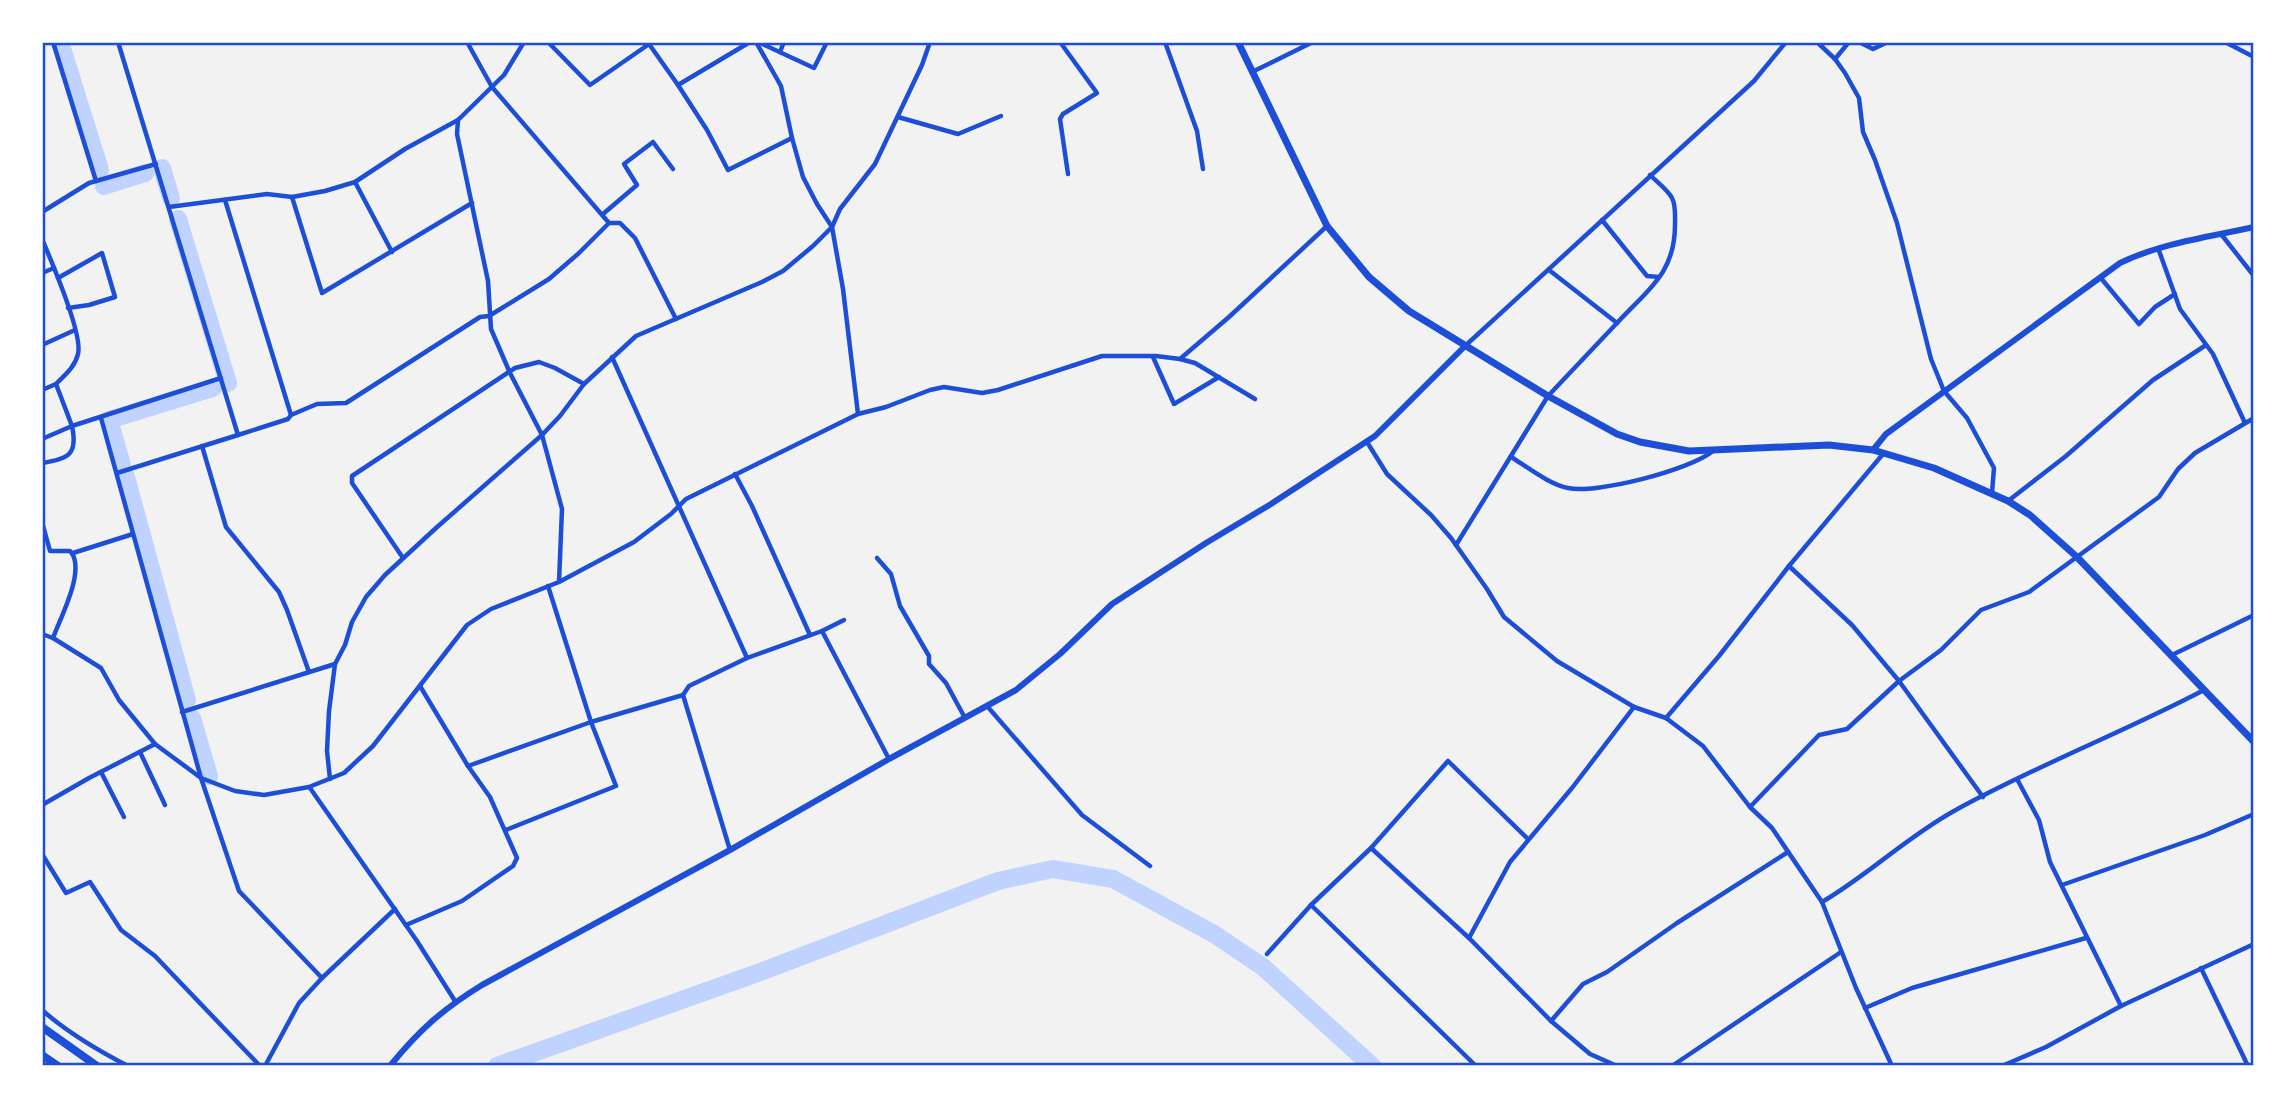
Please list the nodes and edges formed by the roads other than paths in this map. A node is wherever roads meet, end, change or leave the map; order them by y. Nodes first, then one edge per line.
1 (53, 42) edge
2 (118, 42) edge
3 (467, 42) edge
4 (524, 42) edge
5 (548, 42) edge
6 (750, 42) edge
7 (757, 42) edge
8 (784, 42) edge
9 (827, 42) edge
10 (930, 42) edge
11 (1060, 42) edge
12 (1165, 42) edge
13 (1238, 42) edge
14 (1313, 42) edge
15 (1786, 42) edge
16 (1817, 42) edge
17 (1849, 42) edge
18 (1859, 42) edge
19 (1888, 42) edge
20 (2225, 42) edge
21 (651, 43) edge
22 (780, 52) junction
23 (2254, 57) edge
24 (1835, 59) junction
25 (1252, 72) junction
26 (678, 85) junction
27 (492, 87) junction
28 (1001, 116) dead end
29 (898, 117) junction
30 (458, 120) junction
31 (792, 138) junction
32 (156, 164) junction
33 (673, 169) dead end
34 (1203, 169) dead end
35 (1068, 174) dead end
36 (1650, 175) junction
37 (96, 181) junction
38 (355, 182) junction
39 (292, 197) junction
40 (225, 200) junction
41 (472, 203) junction
42 (169, 207) junction
43 (42, 212) edge
44 (603, 214) junction
45 (1602, 220) junction
46 (609, 223) junction
47 (1327, 226) junction
48 (832, 227) junction
49 (2254, 227) edge
50 (2221, 234) junction
51 (42, 239) edge
52 (2158, 248) junction
53 (392, 251) junction
54 (54, 268) junction
55 (1549, 270) junction
56 (42, 273) edge
57 (2099, 276) junction
58 (2254, 276) edge
59 (1660, 277) junction
60 (58, 278) junction
61 (2175, 294) junction
62 (68, 307) junction
63 (489, 316) junction
64 (676, 319) junction
65 (1616, 323) junction
66 (75, 330) junction
67 (42, 345) edge
68 (2206, 345) junction
69 (1465, 346) junction
70 (1152, 356) junction
71 (612, 357) junction
72 (1180, 359) junction
73 (510, 373) junction
74 (1219, 377) junction
75 (221, 378) junction
76 (56, 384) junction
77 (584, 384) junction
78 (42, 390) edge
79 (1944, 391) junction
80 (1548, 396) junction
81 (1255, 399) dead end
82 (858, 414) junction
83 (291, 415) junction
84 (101, 418) junction
85 (2254, 418) edge
86 (2245, 423) junction
87 (72, 426) junction
88 (238, 435) junction
89 (542, 435) junction
90 (42, 439) edge
91 (1367, 442) junction
92 (202, 446) junction
93 (1873, 450) junction
94 (1713, 452) junction
95 (1884, 453) junction
96 (1511, 457) junction
97 (42, 463) edge
98 (117, 473) junction
99 (735, 474) junction
100 (1992, 493) junction
101 (2008, 501) junction
102 (678, 507) junction
103 (42, 522) edge
104 (133, 534) junction
105 (1456, 545) junction
106 (73, 553) junction
107 (2077, 557) junction
108 (403, 558) junction
109 (877, 558) dead end
110 (1789, 566) junction
111 (559, 582) junction
112 (548, 586) junction
113 (2254, 615) edge
114 (844, 620) dead end
115 (822, 631) junction
116 (42, 634) edge
117 (810, 635) junction
118 (53, 638) junction
119 (2172, 656) junction
120 (747, 658) junction
121 (335, 664) junction
122 (309, 672) junction
123 (1899, 681) junction
124 (420, 687) junction
125 (2204, 690) junction
126 (683, 695) junction
127 (987, 706) junction
128 (1634, 706) junction
129 (182, 712) junction
130 (965, 718) junction
131 (1665, 718) junction
132 (591, 723) junction
133 (2254, 742) edge
134 (155, 744) junction
135 (140, 752) junction
136 (889, 759) junction
137 (468, 766) junction
138 (101, 772) junction
139 (201, 778) junction
140 (330, 779) junction
141 (2017, 779) junction
142 (309, 788) junction
143 (1983, 797) junction
144 (165, 805) dead end
145 (42, 806) edge
146 (1750, 807) junction
147 (2254, 814) edge
148 (124, 817) dead end
149 (506, 830) junction
150 (1528, 839) junction
151 (1371, 848) junction
152 (730, 850) junction
153 (1788, 852) junction
154 (42, 853) edge
155 (1150, 866) dead end
156 (2062, 885) junction
157 (1822, 902) junction
158 (1311, 905) junction
159 (395, 909) junction
160 (405, 925) junction
161 (1469, 938) junction
162 (2086, 938) junction
163 (2254, 944) edge
164 (1842, 952) junction
165 (1267, 954) dead end
166 (2201, 968) junction
167 (322, 978) junction
168 (455, 1001) junction
169 (2121, 1006) junction
170 (1865, 1008) junction
171 (42, 1010) edge
172 (1551, 1021) junction
173 (42, 1027) edge
174 (42, 1055) edge
175 (58, 1066) edge
176 (97, 1066) edge
177 (128, 1066) edge
178 (262, 1066) edge
179 (390, 1066) edge
180 (1476, 1066) edge
181 (1618, 1066) edge
182 (1672, 1066) edge
183 (1892, 1066) edge
184 (2002, 1066) edge
185 (2248, 1066) edge

1 - 37 street
2 - 32 street
3 - 27 street
4 - 27 street
5 - 21 street
6 - 26 street
7 - 22 street
7 - 31 street
8 - 22 street
9 - 22 street
10 - 29 street
11 - 35 street
12 - 34 street
13 - 25 main road
14 - 25 street
15 - 36 street
16 - 24 street
17 - 24 street
18 - 19 street
20 - 23 street
21 - 26 street
24 - 79 street
25 - 47 main road
26 - 31 street
27 - 30 street
27 - 44 street
28 - 29 street
29 - 48 street
30 - 38 street
30 - 41 street
31 - 48 street
32 - 37 street
32 - 42 street
33 - 44 street
36 - 45 street
36 - 59 street
37 - 43 street
38 - 39 street
38 - 53 street
39 - 40 street
39 - 53 street
40 - 42 street
40 - 83 street
41 - 53 street
41 - 63 street
42 - 75 street
44 - 46 street
45 - 55 street
45 - 59 street
46 - 63 street
46 - 64 street
47 - 69 main road
47 - 72 street
48 - 64 street
48 - 82 street
49 - 50 street
50 - 52 street
50 - 58 street
51 - 54 street
52 - 57 street
52 - 61 street
54 - 56 street
54 - 60 street
55 - 65 street
55 - 69 street
57 - 61 street
57 - 79 street
59 - 65 street
60 - 62 street
60 - 62 street
61 - 68 street
62 - 66 street
63 - 73 street
63 - 83 street
64 - 71 street
65 - 80 street
66 - 67 street
66 - 76 street
68 - 86 street
68 - 101 street
69 - 80 main road
69 - 91 street
70 - 72 street
70 - 74 street
70 - 82 street
71 - 77 street
71 - 102 street
72 - 74 street
73 - 77 street
73 - 89 street
73 - 108 street
74 - 81 street
75 - 84 street
75 - 88 street
76 - 78 street
76 - 87 street
77 - 89 street
79 - 93 street
79 - 100 street
80 - 94 main road
80 - 96 street
82 - 99 street
83 - 88 street
84 - 87 street
84 - 98 street
85 - 86 street
86 - 107 street
87 - 90 street
87 - 97 street
88 - 92 street
89 - 108 street
89 - 111 street
91 - 105 street
91 - 127 street
92 - 98 street
92 - 122 street
93 - 94 main road
93 - 95 main road
94 - 96 street
95 - 100 main road
95 - 110 street
96 - 105 street
98 - 104 street
99 - 102 street
99 - 117 street
100 - 101 main road
101 - 107 main road
102 - 111 street
102 - 120 street
103 - 106 street
104 - 106 street
104 - 129 street
105 - 128 street
106 - 118 street
107 - 119 main road
107 - 123 street
108 - 121 street
109 - 130 street
110 - 123 street
110 - 131 street
111 - 112 street
112 - 124 street
112 - 132 street
113 - 119 street
114 - 115 street
115 - 117 street
115 - 136 street
116 - 118 street
117 - 120 street
118 - 134 street
119 - 125 main road
120 - 126 street
121 - 122 street
121 - 140 street
122 - 129 street
123 - 143 street
123 - 146 street
124 - 137 street
124 - 140 street
125 - 133 main road
125 - 141 street
126 - 132 street
126 - 152 street
127 - 130 street
127 - 155 street
128 - 131 street
128 - 150 street
129 - 139 street
130 - 136 street
131 - 146 street
132 - 137 street
132 - 149 street
134 - 135 street
134 - 139 street
135 - 138 street
135 - 144 street
136 - 152 street
137 - 149 street
138 - 145 street
138 - 148 street
139 - 142 street
139 - 167 street
140 - 142 street
141 - 143 street
141 - 156 street
142 - 159 street
143 - 157 street
146 - 153 street
147 - 156 street
149 - 160 street
150 - 151 street
150 - 161 street
151 - 158 street
151 - 161 street
152 - 168 street
153 - 157 street
153 - 172 street
154 - 178 street
156 - 162 street
157 - 164 street
158 - 165 street
158 - 180 street
159 - 160 street
159 - 167 street
160 - 168 street
161 - 172 street
162 - 169 street
162 - 170 street
163 - 166 street
164 - 170 street
164 - 182 street
166 - 169 street
166 - 185 street
167 - 178 street
168 - 179 street
169 - 184 street
170 - 183 street
171 - 177 street
172 - 181 street
173 - 176 highway
174 - 175 highway

